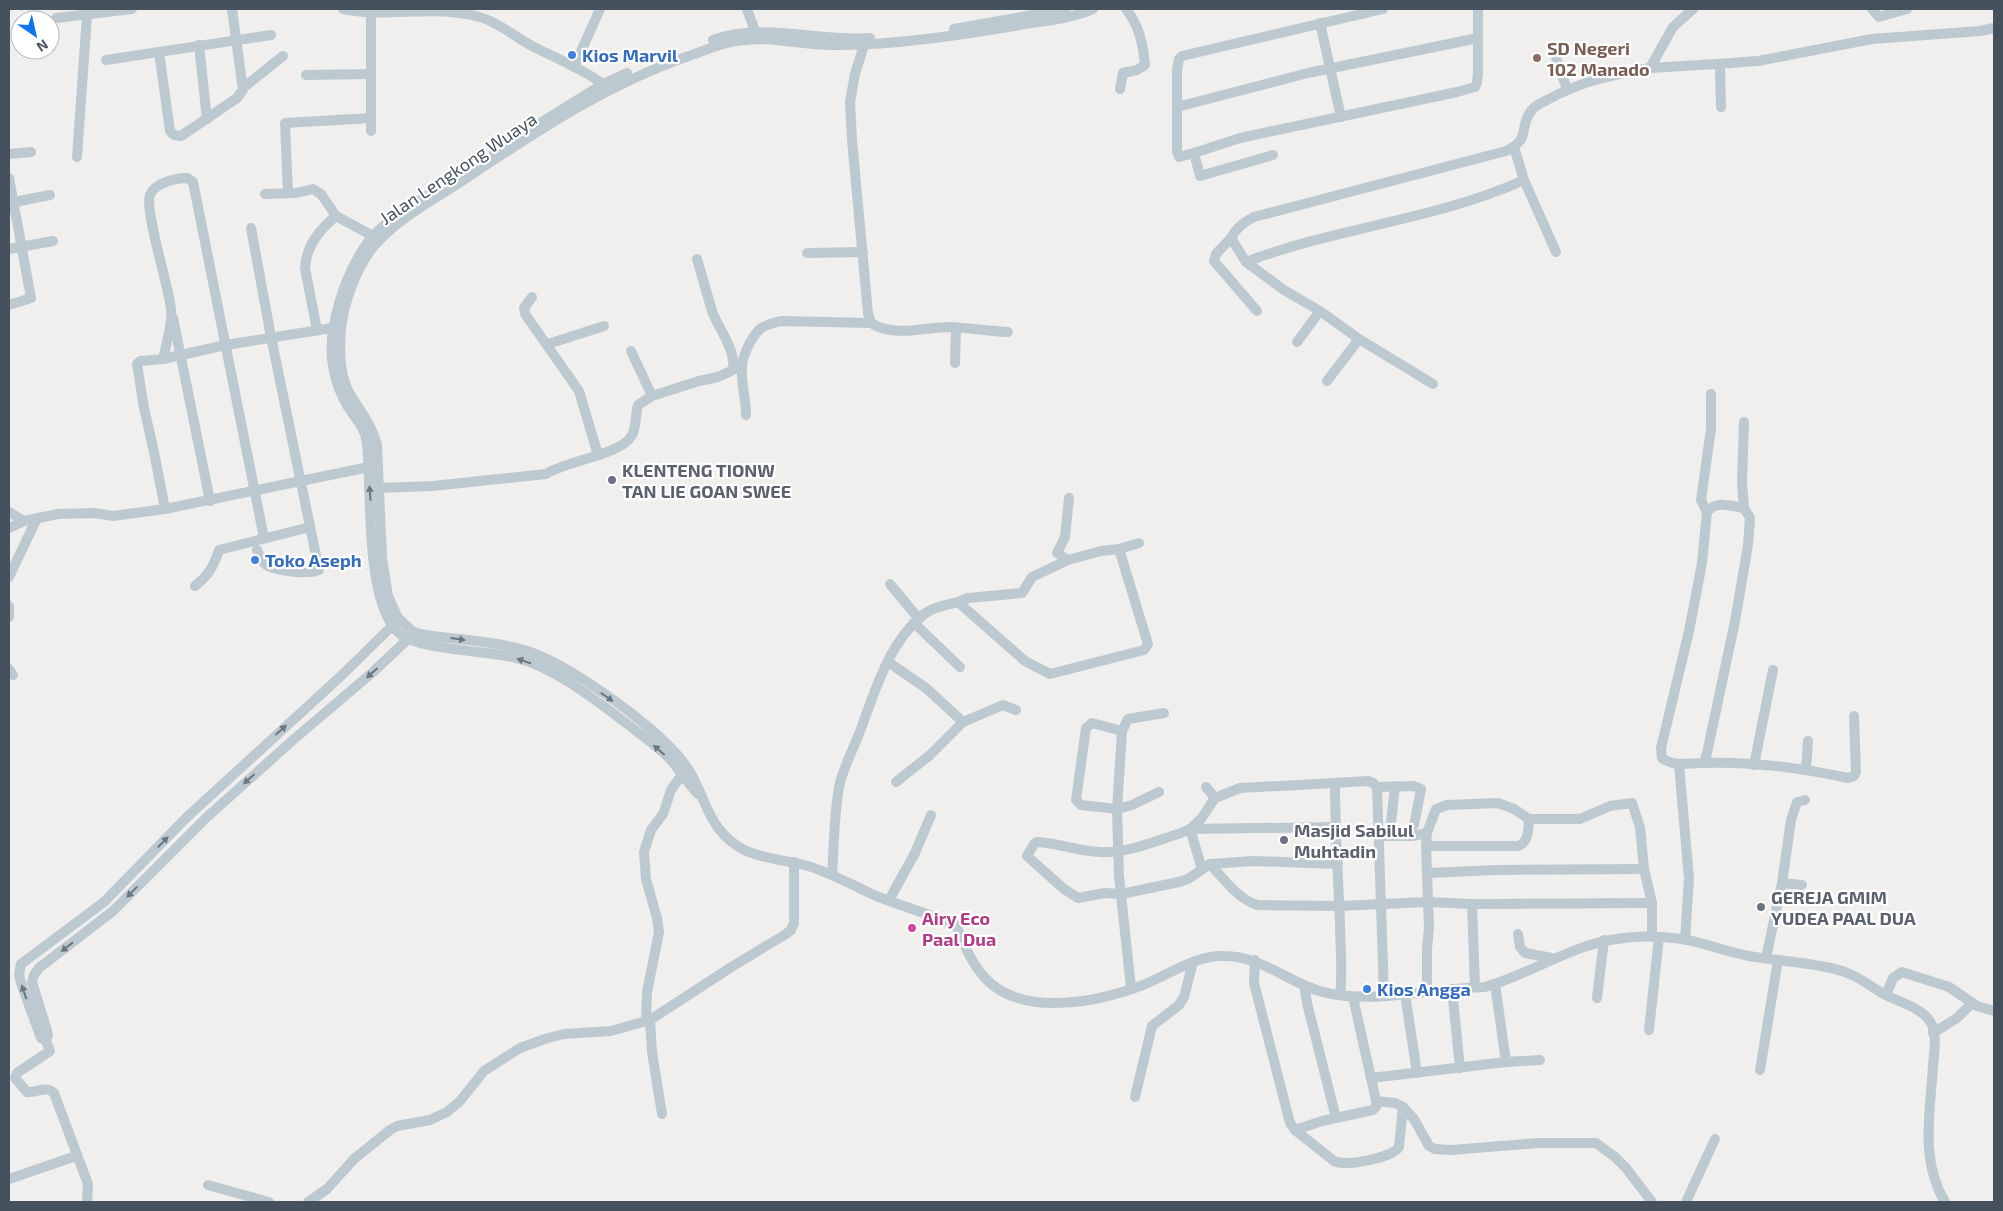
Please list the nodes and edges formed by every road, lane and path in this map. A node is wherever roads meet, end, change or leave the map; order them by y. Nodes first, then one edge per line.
1 (132, 9) edge
2 (232, 9) edge
3 (343, 9) edge
4 (600, 9) edge
5 (747, 9) edge
6 (1066, 9) edge
7 (1093, 9) edge
8 (1126, 9) edge
9 (1383, 9) edge
10 (1478, 9) edge
11 (1693, 9) edge
12 (1872, 9) edge
13 (1908, 9) edge
14 (371, 11) junction
15 (462, 11) edge
16 (87, 15) junction
17 (60, 18) edge
18 (1320, 23) junction
19 (1994, 28) edge
20 (754, 32) junction
21 (271, 35) dead end
22 (1478, 38) junction
23 (236, 40) junction
24 (864, 44) junction
25 (199, 45) junction
26 (159, 52) junction
27 (283, 56) dead end
28 (1556, 58) dead end
29 (106, 60) dead end
30 (1717, 64) junction
31 (574, 67) junction
32 (1331, 68) junction
33 (1650, 68) junction
34 (370, 74) junction
35 (306, 75) dead end
36 (606, 87) junction
37 (243, 88) junction
38 (1120, 89) dead end
39 (1567, 89) junction
40 (1177, 107) junction
41 (1721, 107) dead end
42 (1341, 117) junction
43 (371, 118) junction
44 (207, 119) junction
45 (371, 131) dead end
46 (1514, 147) junction
47 (31, 152) dead end
48 (1194, 153) junction
49 (9, 154) edge
50 (1273, 156) dead end
51 (77, 157) dead end
52 (9, 178) edge
53 (1524, 180) junction
54 (288, 193) junction
55 (265, 194) dead end
56 (50, 195) dead end
57 (11, 203) edge
58 (336, 216) junction
59 (251, 228) dead end
60 (374, 236) junction
61 (1231, 238) junction
62 (53, 241) dead end
63 (23, 247) junction
64 (9, 249) edge
65 (807, 252) dead end
66 (863, 252) junction
67 (1556, 252) dead end
68 (698, 259) dead end
69 (1246, 262) junction
70 (532, 297) dead end
71 (9, 304) edge
72 (172, 311) junction
73 (1257, 311) dead end
74 (1320, 311) junction
75 (871, 323) junction
76 (604, 326) dead end
77 (337, 327) junction
78 (956, 328) junction
79 (317, 330) junction
80 (1008, 332) dead end
81 (271, 337) junction
82 (1359, 339) junction
83 (1297, 342) dead end
84 (548, 344) junction
85 (226, 345) junction
86 (630, 352) dead end
87 (180, 355) junction
88 (163, 359) junction
89 (955, 362) dead end
90 (1327, 381) dead end
91 (1434, 384) dead end
92 (1711, 394) dead end
93 (652, 396) junction
94 (746, 415) dead end
95 (1744, 422) dead end
96 (598, 455) junction
97 (369, 467) junction
98 (300, 482) junction
99 (379, 488) junction
100 (254, 492) junction
101 (1069, 498) dead end
102 (210, 500) junction
103 (1744, 508) junction
104 (165, 509) junction
105 (9, 512) edge
106 (1707, 512) junction
107 (37, 518) junction
108 (24, 521) junction
109 (310, 527) junction
110 (9, 528) edge
111 (264, 538) junction
112 (1139, 543) dead end
113 (1119, 549) junction
114 (257, 550) dead end
115 (1068, 560) junction
116 (9, 577) edge
117 (890, 584) dead end
118 (195, 586) dead end
119 (958, 602) junction
120 (9, 606) edge
121 (9, 617) edge
122 (916, 621) junction
123 (392, 626) junction
124 (408, 640) junction
125 (888, 662) junction
126 (960, 667) dead end
127 (1773, 670) dead end
128 (1016, 710) dead end
129 (1164, 713) dead end
130 (1854, 716) dead end
131 (630, 720) junction
132 (963, 722) junction
133 (1122, 731) junction
134 (1808, 741) dead end
135 (1704, 763) junction
136 (1679, 764) junction
137 (1754, 765) junction
138 (1806, 769) junction
139 (681, 776) junction
140 (896, 782) dead end
141 (1335, 784) junction
142 (1395, 786) junction
143 (1206, 787) dead end
144 (1377, 787) junction
145 (1159, 792) dead end
146 (1215, 798) junction
147 (703, 799) junction
148 (1805, 800) dead end
149 (1116, 809) junction
150 (931, 815) dead end
151 (1529, 819) junction
152 (1391, 823) dead end
153 (1414, 825) dead end
154 (1335, 827) junction
155 (1190, 829) junction
156 (1427, 833) junction
157 (1379, 836) junction
158 (1426, 846) junction
159 (1118, 852) junction
160 (794, 862) junction
161 (1338, 864) junction
162 (1206, 867) junction
163 (1644, 869) junction
164 (1427, 873) junction
165 (832, 874) junction
166 (1782, 883) junction
167 (1802, 885) dead end
168 (1121, 894) junction
169 (889, 900) junction
170 (104, 902) junction
171 (1427, 902) junction
172 (1381, 904) junction
173 (1472, 904) junction
174 (1652, 904) junction
175 (1339, 906) junction
176 (113, 910) junction
177 (1518, 934) dead end
178 (1656, 937) junction
179 (1604, 940) junction
180 (1685, 940) junction
181 (1553, 958) junction
182 (1766, 958) junction
183 (1255, 960) junction
184 (1778, 960) junction
185 (1193, 962) junction
186 (1495, 984) junction
187 (1304, 985) junction
188 (1475, 987) junction
189 (1131, 988) junction
190 (1452, 989) junction
191 (1427, 991) junction
192 (1406, 994) junction
193 (1340, 995) junction
194 (1384, 995) junction
195 (1886, 995) junction
196 (1352, 997) junction
197 (1597, 998) dead end
198 (1972, 1003) junction
199 (1994, 1010) edge
200 (648, 1021) junction
201 (1649, 1030) dead end
202 (1933, 1033) junction
203 (46, 1041) junction
204 (1540, 1060) dead end
205 (1506, 1062) junction
206 (1460, 1068) junction
207 (1760, 1070) dead end
208 (1417, 1072) junction
209 (1371, 1078) junction
210 (1135, 1097) dead end
211 (1376, 1101) junction
212 (1403, 1107) junction
213 (662, 1114) dead end
214 (1336, 1118) junction
215 (1295, 1130) junction
216 (1715, 1140) dead end
217 (76, 1156) junction
218 (9, 1179) edge
219 (208, 1185) dead end
220 (87, 1202) edge
221 (269, 1202) edge
222 (308, 1202) edge
223 (1652, 1202) edge
224 (1686, 1202) edge
225 (1945, 1202) edge

1 - 16 street
2 - 23 street
3 - 14 street
4 - 31 street
5 - 20 street
6 - 20 street, Jalan Lengkong Wuaya
7 - 24 street, Jalan Lengkong Wuaya
8 - 38 street
9 - 18 street
10 - 22 street
11 - 33 street
12 - 13 street
14 - 15 street
14 - 34 street
15 - 31 street
16 - 17 street
16 - 51 street
18 - 32 street
18 - 40 street
19 - 30 street
20 - 36 street, Jalan Lengkong Wuaya
21 - 23 street
22 - 32 street
22 - 42 street
23 - 25 street
23 - 37 street
24 - 36 street, Jalan Lengkong Wuaya
24 - 66 street
25 - 26 street
25 - 44 street
26 - 29 street
26 - 44 street
27 - 37 street
28 - 39 street
30 - 33 street
30 - 41 street
31 - 36 street
32 - 40 street
32 - 42 street
33 - 39 street
34 - 35 street
34 - 43 street
36 - 60 street, Jalan Lengkong Wuaya
36 - 77 street, Jalan Lengkong Wuaya
37 - 44 street
39 - 46 street
40 - 48 street
42 - 48 street
43 - 45 street
43 - 54 street
46 - 53 street
46 - 61 street
47 - 49 street
48 - 50 street
52 - 57 street
53 - 67 street
53 - 69 street
54 - 55 street
54 - 58 street
56 - 57 street
57 - 63 street
58 - 60 street
58 - 79 street
59 - 81 street
60 - 77 street, Jalan Lengkong Wuaya
61 - 69 street
61 - 73 street
62 - 63 street
63 - 64 street
63 - 71 street
65 - 66 street
66 - 75 street
68 - 93 street
69 - 74 street
70 - 84 street
72 - 85 street
72 - 87 street
72 - 88 street
74 - 82 street
74 - 83 street
75 - 78 street
75 - 94 street
76 - 84 street
77 - 79 street
77 - 97 street, Jalan Lengkong Wuaya
77 - 99 street, Jalan Lengkong Wuaya
78 - 80 street
78 - 89 street
79 - 81 street
81 - 85 street
81 - 98 street
82 - 90 street
82 - 91 street
84 - 96 street
85 - 87 street
85 - 100 street
86 - 93 street
87 - 88 street
87 - 102 street
88 - 104 street
92 - 106 street
93 - 96 street
95 - 103 street
96 - 99 street
97 - 98 street
123 -> 97 street, Jalan Lengkong Wuaya
98 - 100 street
98 - 109 street
99 -> 131 street, Jalan Lengkong Wuaya
100 - 102 street
100 - 111 street
101 - 115 street
102 - 104 street
103 - 106 street
103 - 135 street
104 - 107 street
105 - 108 street
106 - 136 street
107 - 108 street
107 - 116 street
108 - 110 street
109 - 111 street
109 - 114 street
111 - 118 street
112 - 113 street
113 - 115 street
113 - 119 street
115 - 119 street
117 - 122 street
119 - 122 street
120 - 121 street
122 - 125 street
122 - 126 street
123 - 124 street, Jalan Lengkong Wuaya
170 -> 123 street
131 -> 124 street, Jalan Lengkong Wuaya
124 -> 176 street
125 - 132 street
125 - 165 street
127 - 137 street
128 - 132 street
129 - 133 street
130 - 138 street
139 -> 131 street, Jalan Lengkong Wuaya
131 - 147 street, Jalan Lengkong Wuaya
132 - 140 street
133 - 149 street
133 - 149 street
134 - 138 street
135 - 136 street
135 - 137 street
136 - 180 street
137 - 138 street
139 - 147 street, Jalan Lengkong Wuaya
139 - 200 street
141 - 144 street
141 - 146 street
141 - 154 street
142 - 144 street
142 - 152 street
142 - 153 street
143 - 146 street
144 - 157 street
145 - 149 street
146 - 155 street
147 - 160 street
148 - 166 street
149 - 159 street
150 - 169 street
151 - 156 street
151 - 158 street
151 - 163 street
154 - 155 street
154 - 161 street
155 - 159 street
155 - 162 street
156 - 157 street
156 - 158 street
157 - 172 street
158 - 164 street
159 - 168 street
159 - 168 street
160 - 165 street
160 - 200 street
161 - 162 street
161 - 175 street
162 - 168 street
162 - 175 street
163 - 164 street
163 - 174 street
164 - 171 street
165 - 169 street
166 - 167 street
166 - 182 street
168 - 189 street
169 - 189 street
170 - 176 street
203 -> 170 street
171 - 172 street
171 - 173 street
171 - 191 street
172 - 175 street
172 - 194 street
173 - 174 street
173 - 188 street
174 - 178 street
175 - 193 street
176 -> 203 street
177 - 181 street
178 - 179 street
178 - 180 street
178 - 201 street
179 - 181 street
179 - 197 street
180 - 182 street
181 - 186 street
182 - 184 street
183 - 185 street
183 - 187 street
183 - 215 street
184 - 195 street
184 - 207 street
185 - 189 street
185 - 210 street
186 - 188 street
186 - 205 street
187 - 193 street
187 - 214 street
188 - 190 street
190 - 191 street
190 - 206 street
191 - 192 street
192 - 194 street
192 - 208 street
193 - 196 street
194 - 196 street
195 - 198 street
195 - 202 street
196 - 209 street
198 - 199 street
198 - 202 street
200 - 213 street
200 - 222 street
202 - 225 street
203 - 217 street
204 - 205 street
205 - 206 street
206 - 208 street
208 - 209 street
209 - 211 street
211 - 212 street
211 - 214 street
212 - 215 street
212 - 223 street
214 - 215 street
216 - 224 street
217 - 218 street
217 - 220 street
219 - 221 street

